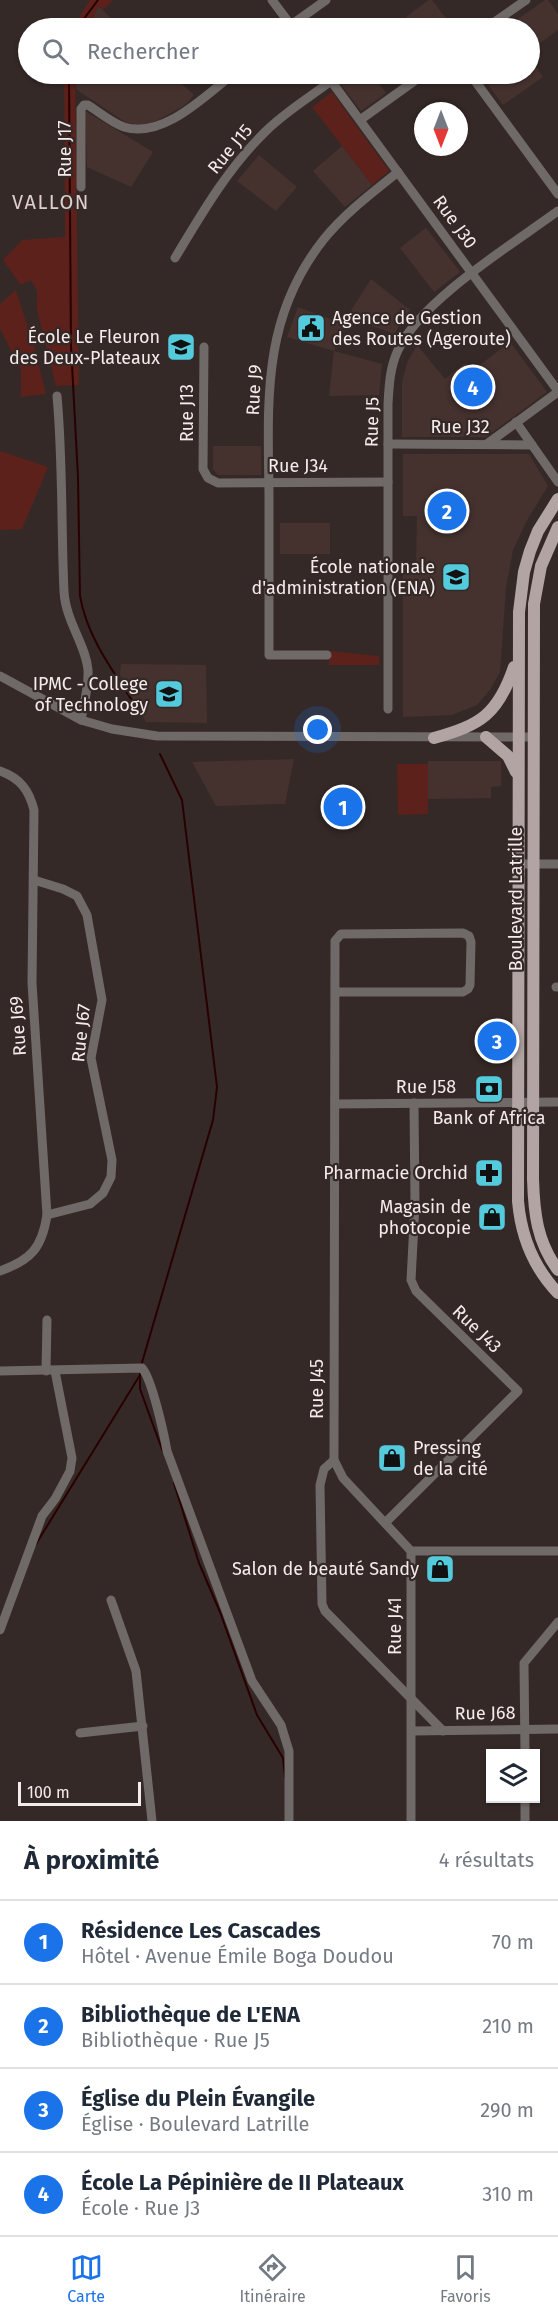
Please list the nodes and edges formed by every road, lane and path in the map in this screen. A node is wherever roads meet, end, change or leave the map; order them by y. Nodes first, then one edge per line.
1 (272, 0) edge
2 (326, 0) edge
3 (526, 0) edge
4 (284, 18) edge
5 (303, 18) edge
6 (500, 18) edge
7 (220, 84) edge
8 (321, 84) edge
9 (334, 84) edge
10 (410, 84) edge
11 (478, 84) edge
12 (360, 120) junction
13 (398, 172) junction
14 (81, 186) dead end
15 (558, 194) edge
16 (558, 211) edge
17 (174, 258) dead end
18 (472, 273) junction
19 (204, 347) dead end
20 (558, 391) edge
21 (57, 396) dead end
22 (516, 422) junction
23 (388, 444) junction
24 (488, 444) junction
25 (532, 445) junction
26 (208, 478) joint
27 (269, 482) junction
28 (388, 482) junction
29 (558, 482) edge
30 (558, 499) edge
31 (558, 527) edge
32 (327, 655) dead end
33 (518, 657) junction
34 (0, 676) edge
35 (388, 710) dead end
36 (81, 720) junction
37 (486, 737) junction
38 (518, 737) junction
39 (534, 737) junction
40 (434, 738) junction
41 (0, 771) edge
42 (518, 776) junction
43 (518, 864) junction
44 (535, 864) junction
45 (558, 864) edge
46 (34, 880) junction
47 (335, 992) junction
48 (534, 1102) junction
49 (558, 1102) edge
50 (414, 1103) junction
51 (518, 1103) junction
52 (335, 1104) junction
53 (47, 1215) junction
54 (558, 1270) edge
55 (0, 1271) edge
56 (558, 1293) edge
57 (47, 1320) dead end
58 (0, 1371) edge
59 (51, 1371) junction
60 (334, 1460) junction
61 (386, 1522) junction
62 (411, 1551) junction
63 (558, 1551) edge
64 (111, 1600) dead end
65 (558, 1622) edge
66 (0, 1630) edge
67 (411, 1698) junction
68 (143, 1726) junction
69 (525, 1729) junction
70 (558, 1729) edge
71 (412, 1731) junction
72 (443, 1731) junction
73 (80, 1733) dead end
74 (525, 1749) edge
75 (525, 1803) edge
76 (152, 1821) edge
77 (289, 1821) edge
78 (411, 1821) edge
79 (525, 1821) edge

1 - 4 street
2 - 5 street
3 - 6 street
7 - 14 street, Rue J17
8 - 17 street, Rue J15
9 - 12 street, Rue J30
10 - 12 street
11 - 15 street
12 - 13 street, Rue J30
13 - 18 street, Rue J30
13 - 27 street, Rue J9
16 - 18 street, Rue J5
18 - 20 street, Rue J30
18 - 23 street, Rue J5
19 - 26 street, Rue J13
20 - 22 street
21 - 36 street
22 - 24 street
22 - 25 street, Rue J32
23 - 24 street, Rue J32
23 - 28 street, Rue J5
24 - 25 street, Rue J32
25 - 29 street, Rue J32
26 - 27 street, Rue J34
27 - 28 street, Rue J34
27 - 32 street, Rue J9
28 - 35 street, Rue J5
30 - 33 main road
31 - 39 main road, Boulevard Latrille
33 - 38 main road
33 - 40 main road
34 - 36 street
36 - 40 street
37 - 38 street
37 - 40 street
37 - 42 main road
38 - 39 street
38 - 42 main road, Boulevard Latrille
39 - 44 main road, Boulevard Latrille
41 - 46 street, Rue J69
42 - 43 main road, Boulevard Latrille
43 - 44 street
43 - 51 main road, Boulevard Latrille
44 - 45 street
44 - 48 main road, Boulevard Latrille
46 - 53 street, Rue J69
46 - 53 street, Rue J67
47 - 47 street, Rue J45
47 - 52 street, Rue J45
48 - 49 street, Rue J58
48 - 51 street, Rue J58
48 - 54 main road, Boulevard Latrille
50 - 51 street, Rue J58
50 - 52 street, Rue J58
50 - 61 street, Rue J43
51 - 56 main road, Boulevard Latrille
52 - 60 street, Rue J45
53 - 55 street, Rue J69
57 - 59 street
58 - 59 street
59 - 66 street
59 - 77 street
60 - 61 street
60 - 67 street, Rue J45
61 - 62 street
62 - 63 street
62 - 67 street, Rue J41
64 - 68 street
65 - 69 street
67 - 71 street, Rue J41
67 - 72 street, Rue J45
68 - 73 street
68 - 76 street
69 - 70 street, Rue J68
69 - 72 street, Rue J68
69 - 74 street
71 - 72 street, Rue J68
71 - 78 street, Rue J41
75 - 79 street

